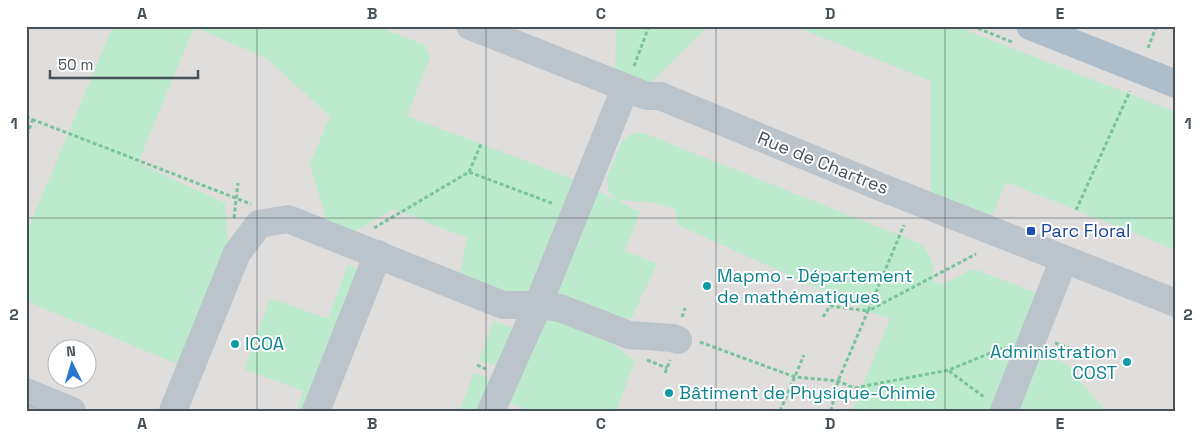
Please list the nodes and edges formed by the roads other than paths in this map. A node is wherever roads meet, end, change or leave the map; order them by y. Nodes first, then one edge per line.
1 (470, 26) edge
2 (1030, 26) edge
3 (1176, 84) edge
4 (622, 96) dead end
5 (378, 254) junction
6 (1064, 259) junction
7 (1176, 303) edge
8 (538, 305) junction
9 (676, 339) road end
10 (26, 392) edge
11 (995, 405) edge
12 (72, 411) edge
13 (173, 411) edge
14 (316, 411) edge
15 (491, 411) edge

1 - 6 street, Rue de Chartres
2 - 3 main road
4 - 8 street
5 - 8 street
5 - 13 street
5 - 14 street
6 - 7 street, Rue de Chartres
6 - 11 street
8 - 9 street
8 - 15 street
10 - 12 street

